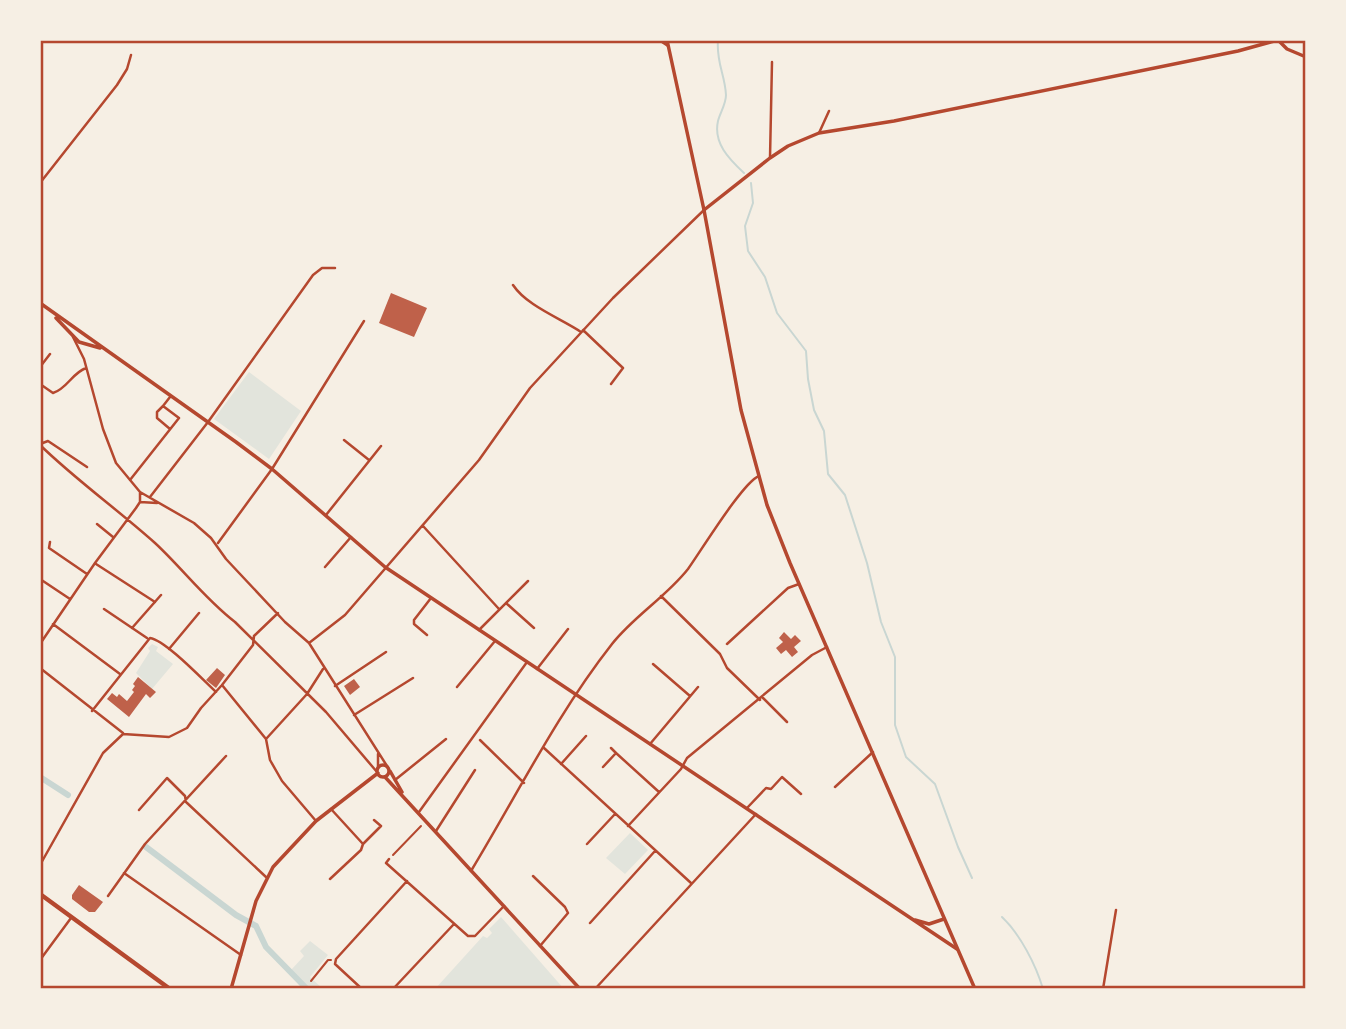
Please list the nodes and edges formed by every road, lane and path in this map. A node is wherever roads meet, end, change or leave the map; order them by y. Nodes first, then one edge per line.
1 (659, 40) edge
2 (667, 40) edge
3 (1278, 40) edge
4 (668, 46) junction
5 (131, 55) dead end
6 (1306, 57) edge
7 (772, 62) dead end
8 (829, 111) dead end
9 (819, 133) junction
10 (770, 158) junction
11 (40, 183) edge
12 (704, 210) junction
13 (335, 268) dead end
14 (513, 285) dead end
15 (44, 306) edge
16 (40, 312) edge
17 (364, 321) dead end
18 (78, 330) junction
19 (582, 331) junction
20 (71, 334) junction
21 (88, 338) junction
22 (85, 345) junction
23 (101, 348) junction
24 (50, 354) dead end
25 (84, 359) junction
26 (40, 367) edge
27 (86, 368) junction
28 (40, 384) edge
29 (611, 384) dead end
30 (170, 397) junction
31 (163, 406) junction
32 (208, 422) junction
33 (170, 429) junction
34 (344, 440) dead end
35 (40, 444) edge
36 (381, 446) dead end
37 (369, 460) junction
38 (87, 467) dead end
39 (272, 469) junction
40 (759, 477) junction
41 (130, 480) junction
42 (140, 492) junction
43 (150, 497) junction
44 (140, 502) junction
45 (160, 504) junction
46 (326, 515) junction
47 (128, 520) junction
48 (97, 524) dead end
49 (423, 526) junction
50 (351, 537) junction
51 (114, 538) junction
52 (50, 542) dead end
53 (217, 545) junction
54 (95, 563) junction
55 (325, 567) dead end
56 (385, 567) junction
57 (87, 574) junction
58 (40, 579) edge
59 (528, 581) dead end
60 (799, 584) junction
61 (161, 595) dead end
62 (661, 596) junction
63 (430, 598) junction
64 (70, 599) junction
65 (155, 602) junction
66 (506, 603) junction
67 (104, 609) dead end
68 (499, 609) junction
69 (199, 613) dead end
70 (278, 613) junction
71 (53, 624) junction
72 (132, 628) junction
73 (534, 628) dead end
74 (568, 629) dead end
75 (479, 630) junction
76 (428, 635) dead end
77 (147, 639) junction
78 (253, 640) junction
79 (495, 641) junction
80 (309, 643) junction
81 (40, 644) edge
82 (727, 644) dead end
83 (827, 648) junction
84 (169, 649) junction
85 (386, 652) dead end
86 (527, 662) junction
87 (653, 664) dead end
88 (40, 668) edge
89 (537, 668) junction
90 (323, 669) junction
91 (120, 674) junction
92 (413, 678) dead end
93 (222, 685) junction
94 (335, 686) junction
95 (457, 687) dead end
96 (698, 687) dead end
97 (216, 692) junction
98 (575, 693) junction
99 (307, 694) junction
100 (690, 696) junction
101 (761, 699) junction
102 (92, 711) junction
103 (354, 715) junction
104 (787, 722) dead end
105 (123, 734) junction
106 (586, 736) dead end
107 (266, 739) junction
108 (446, 739) dead end
109 (480, 740) dead end
110 (650, 744) junction
111 (544, 748) junction
112 (611, 748) dead end
113 (873, 752) junction
114 (616, 753) junction
115 (379, 754) junction
116 (226, 756) dead end
117 (561, 764) junction
118 (682, 765) junction
119 (603, 767) dead end
120 (388, 768) junction
121 (475, 770) dead end
122 (378, 772) junction
123 (385, 777) junction
124 (395, 780) junction
125 (524, 783) junction
126 (835, 788) dead end
127 (659, 792) junction
128 (801, 794) dead end
129 (405, 797) junction
130 (186, 802) junction
131 (747, 808) junction
132 (331, 809) junction
133 (139, 810) dead end
134 (419, 812) junction
135 (615, 814) junction
136 (756, 814) junction
137 (374, 820) dead end
138 (316, 821) junction
139 (421, 826) dead end
140 (628, 826) junction
141 (436, 831) junction
142 (363, 844) junction
143 (587, 845) dead end
144 (655, 851) junction
145 (389, 859) joint
146 (40, 865) edge
147 (471, 871) junction
148 (124, 873) junction
149 (533, 876) dead end
150 (266, 877) junction
151 (330, 879) dead end
152 (407, 880) junction
153 (691, 883) junction
154 (40, 894) edge
155 (108, 896) dead end
156 (504, 906) junction
157 (1116, 910) dead end
158 (71, 918) junction
159 (913, 919) junction
160 (944, 919) junction
161 (590, 923) dead end
162 (454, 925) junction
163 (948, 928) junction
164 (935, 935) junction
165 (539, 946) junction
166 (957, 948) junction
167 (241, 955) junction
168 (336, 959) junction
169 (40, 960) edge
170 (311, 981) dead end
171 (170, 989) edge
172 (231, 989) edge
173 (362, 989) edge
174 (393, 989) edge
175 (580, 989) edge
176 (595, 989) edge
177 (975, 989) edge
178 (1103, 989) edge

1 - 4 street
2 - 4 street
3 - 6 street
3 - 9 street
4 - 12 street
5 - 11 street
7 - 10 street
8 - 9 street
9 - 10 street
10 - 12 street
12 - 19 street
12 - 40 street
13 - 32 street
14 - 19 street
15 - 16 street
15 - 18 street
15 - 20 street
17 - 39 street
18 - 20 street
18 - 21 street
19 - 29 street
19 - 49 street
20 - 22 street
20 - 25 street
21 - 22 street
21 - 23 street
22 - 23 street
22 - 25 street
23 - 30 street
24 - 26 street
25 - 27 street
27 - 28 street
27 - 41 street
30 - 31 street
30 - 32 street
31 - 33 street
31 - 33 street
32 - 39 street
32 - 43 street
33 - 41 street
34 - 37 street
35 - 38 street
35 - 47 street
36 - 37 street
37 - 46 street
39 - 46 street
39 - 53 street
40 - 60 street
40 - 62 street
41 - 42 street
42 - 43 street
42 - 44 street
43 - 45 street
44 - 45 street
44 - 47 street
45 - 53 street
46 - 50 street
47 - 51 street
47 - 78 street
48 - 51 street
49 - 56 street
49 - 68 street
50 - 55 street
50 - 56 street
51 - 54 street
52 - 57 street
53 - 70 street
54 - 57 street
54 - 65 street
56 - 63 street
56 - 80 street
57 - 64 street
58 - 64 street
59 - 66 street
60 - 82 street
60 - 83 street
61 - 65 street
62 - 98 street
62 - 101 street
63 - 75 street
63 - 76 street
64 - 71 street
65 - 72 street
66 - 68 street
66 - 73 street
67 - 72 street
68 - 75 street
69 - 84 street
70 - 78 street
70 - 80 street
71 - 81 street
71 - 91 street
72 - 77 street
74 - 89 street
75 - 79 street
77 - 84 street
77 - 91 street
78 - 93 street
78 - 99 street
79 - 86 street
79 - 95 street
80 - 90 street
83 - 101 street
83 - 113 street
84 - 97 street
85 - 94 street
86 - 89 street
86 - 134 street
87 - 100 street
88 - 102 street
89 - 98 street
90 - 94 street
90 - 99 street
91 - 102 street
92 - 103 street
93 - 97 street
93 - 107 street
94 - 103 street
96 - 100 street
97 - 105 street
98 - 110 street
98 - 111 street
99 - 107 street
99 - 122 street
100 - 110 street
101 - 104 street
101 - 118 street
102 - 105 street
103 - 115 street
105 - 146 street
106 - 117 street
107 - 138 street
108 - 124 street
109 - 125 street
110 - 118 street
111 - 117 street
111 - 125 street
112 - 114 street
113 - 126 street
113 - 160 street
114 - 119 street
114 - 127 street
115 - 120 street
115 - 122 street
116 - 130 street
117 - 135 street
118 - 127 street
118 - 131 street
120 - 122 street
120 - 123 street
120 - 124 street
121 - 141 street
122 - 123 street
122 - 132 street
123 - 129 street
124 - 129 street
125 - 147 street
127 - 140 street
128 - 131 street
129 - 134 street
130 - 133 street
130 - 148 street
130 - 150 street
131 - 136 street
132 - 138 street
132 - 142 street
134 - 141 street
135 - 140 street
135 - 143 street
136 - 153 street
136 - 159 street
137 - 142 street
138 - 150 street
139 - 145 path
140 - 144 street
141 - 147 street
142 - 151 street
144 - 153 street
144 - 161 street
145 - 152 street
147 - 156 street
148 - 155 street
148 - 167 street
149 - 165 street
150 - 167 street
152 - 162 street
152 - 168 street
153 - 176 street
154 - 158 main road
156 - 162 street
156 - 165 street
157 - 178 street
158 - 169 street
158 - 171 main road
159 - 160 street
159 - 164 street
160 - 163 street
162 - 174 street
163 - 164 street
163 - 166 street
164 - 166 street
165 - 175 street
166 - 177 street
167 - 172 street
168 - 170 path
168 - 173 street

